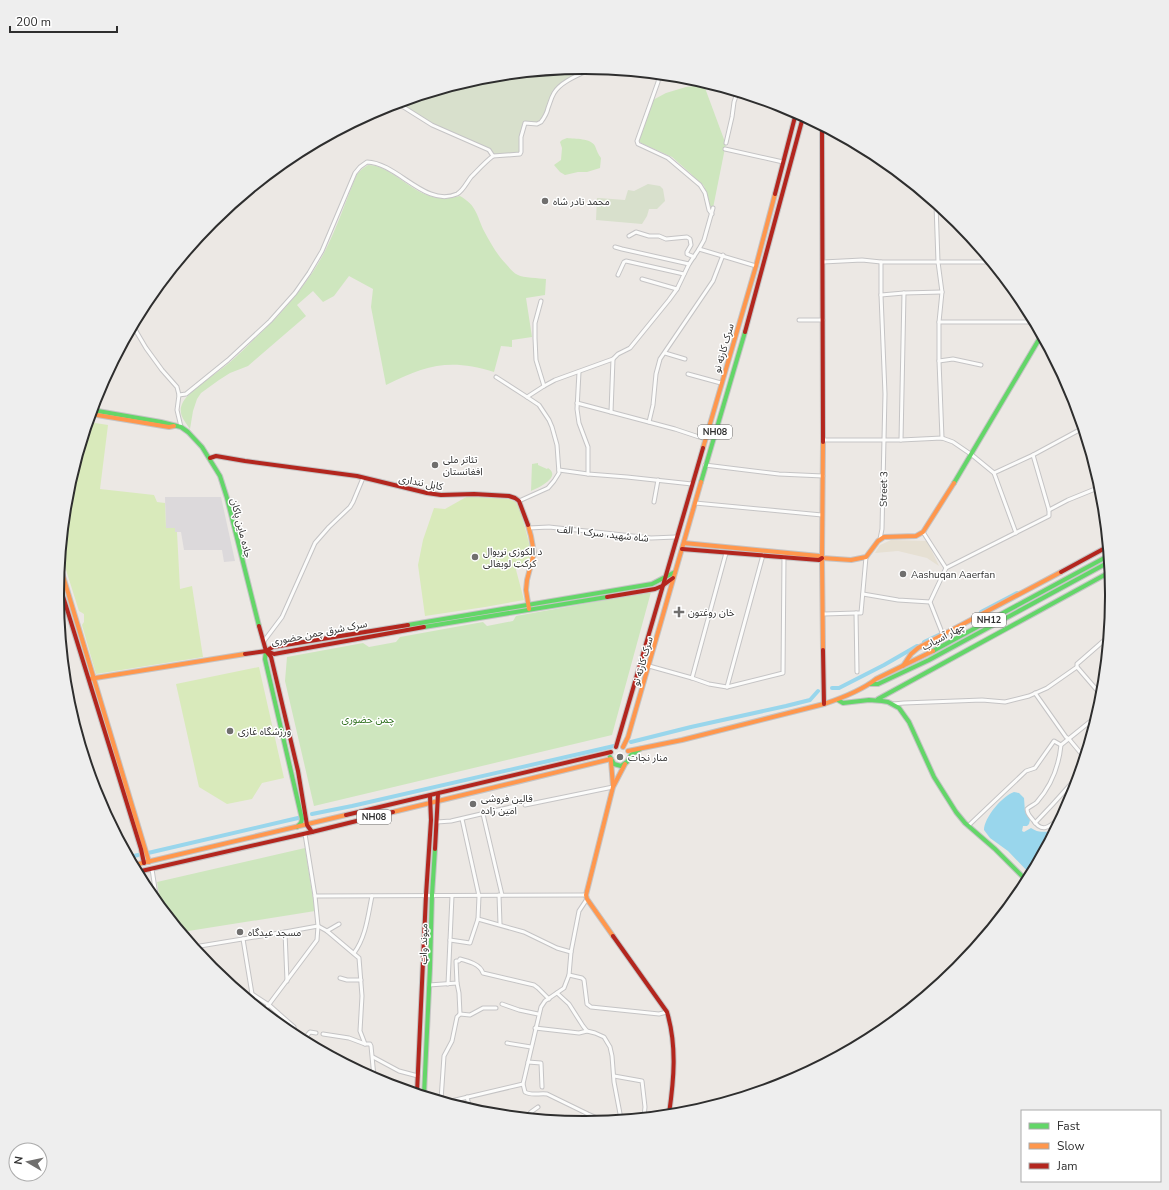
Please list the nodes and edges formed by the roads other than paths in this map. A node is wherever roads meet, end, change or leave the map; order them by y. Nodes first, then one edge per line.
1 (581, 74) edge
2 (658, 80) edge
3 (736, 97) edge
4 (403, 107) edge
5 (794, 119) edge
6 (802, 122) edge
7 (822, 132) edge
8 (726, 143) dead end
9 (725, 149) dead end
10 (493, 156) junction
11 (783, 162) junction
12 (713, 208) dead end
13 (936, 212) edge
14 (712, 214) junction
15 (629, 236) dead end
16 (615, 247) dead end
17 (699, 249) junction
18 (723, 255) junction
19 (694, 257) junction
20 (823, 262) junction
21 (882, 262) junction
22 (938, 262) junction
23 (984, 262) edge
24 (689, 264) junction
25 (756, 266) junction
26 (684, 274) junction
27 (618, 275) dead end
28 (642, 279) dead end
29 (677, 289) junction
30 (942, 292) junction
31 (904, 293) junction
32 (881, 295) junction
33 (541, 301) dead end
34 (799, 320) dead end
35 (823, 320) junction
36 (939, 322) junction
37 (1027, 322) edge
38 (136, 331) edge
39 (1038, 341) edge
40 (665, 353) junction
41 (685, 358) dead end
42 (613, 359) junction
43 (939, 361) junction
44 (981, 365) dead end
45 (579, 372) junction
46 (688, 374) dead end
47 (496, 378) dead end
48 (721, 383) junction
49 (544, 386) junction
50 (179, 395) junction
51 (527, 396) junction
52 (576, 403) junction
53 (98, 411) edge
54 (611, 412) junction
55 (97, 415) edge
56 (649, 422) junction
57 (174, 426) junction
58 (181, 427) junction
59 (1078, 431) edge
60 (942, 438) junction
61 (705, 439) junction
62 (884, 439) junction
63 (823, 440) junction
64 (901, 440) junction
65 (972, 454) junction
66 (1033, 455) junction
67 (210, 458) junction
68 (705, 465) junction
69 (559, 470) junction
70 (994, 473) junction
71 (588, 474) junction
72 (823, 476) junction
73 (363, 478) junction
74 (658, 480) junction
75 (692, 484) junction
76 (1094, 489) edge
77 (519, 501) junction
78 (654, 502) dead end
79 (695, 503) junction
80 (1049, 510) junction
81 (822, 515) junction
82 (529, 528) junction
83 (923, 532) junction
84 (1016, 533) junction
85 (676, 537) junction
86 (880, 539) junction
87 (684, 543) junction
88 (1103, 548) edge
89 (682, 549) junction
90 (726, 553) junction
91 (763, 556) junction
92 (784, 557) junction
93 (866, 557) junction
94 (822, 558) junction
95 (1104, 558) edge
96 (1104, 565) edge
97 (946, 568) junction
98 (675, 572) junction
99 (1104, 575) edge
100 (665, 577) junction
101 (673, 578) junction
102 (64, 582) edge
103 (662, 586) junction
104 (1039, 593) junction
105 (863, 594) junction
106 (1043, 599) junction
107 (64, 600) edge
108 (930, 602) junction
109 (528, 606) junction
110 (856, 613) junction
111 (824, 614) junction
112 (943, 634) junction
113 (264, 641) junction
114 (1103, 641) edge
115 (266, 651) junction
116 (649, 666) junction
117 (903, 667) junction
118 (1077, 668) junction
119 (857, 672) dead end
120 (692, 678) junction
121 (91, 679) junction
122 (870, 684) junction
123 (727, 687) junction
124 (1096, 690) edge
125 (1035, 692) junction
126 (838, 700) junction
127 (877, 700) junction
128 (824, 704) junction
129 (893, 704) junction
130 (1089, 722) edge
131 (1069, 739) junction
132 (1061, 745) junction
133 (616, 747) junction
134 (623, 747) junction
135 (642, 747) junction
136 (628, 751) junction
137 (611, 752) junction
138 (1080, 752) edge
139 (629, 757) junction
140 (611, 760) junction
141 (625, 764) junction
142 (613, 787) junction
143 (1068, 787) edge
144 (438, 794) junction
145 (430, 796) junction
146 (438, 802) junction
147 (432, 804) junction
148 (525, 805) dead end
149 (515, 806) dead end
150 (483, 814) junction
151 (462, 819) junction
152 (437, 822) junction
153 (1034, 823) junction
154 (307, 825) junction
155 (1051, 825) edge
156 (968, 826) junction
157 (296, 828) junction
158 (312, 832) junction
159 (268, 834) junction
160 (305, 834) junction
161 (273, 841) junction
162 (147, 862) junction
163 (139, 864) edge
164 (152, 869) junction
165 (144, 871) edge
166 (1022, 875) edge
167 (155, 888) edge
168 (426, 895) junction
169 (432, 895) junction
170 (500, 895) junction
171 (315, 896) junction
172 (372, 896) junction
173 (452, 896) junction
174 (479, 896) junction
175 (587, 897) junction
176 (478, 919) junction
177 (339, 924) dead end
178 (500, 924) junction
179 (318, 926) junction
180 (327, 931) junction
181 (285, 932) junction
182 (243, 939) junction
183 (450, 940) junction
184 (200, 946) edge
185 (571, 952) junction
186 (354, 953) junction
187 (569, 975) junction
188 (340, 978) dead end
189 (361, 980) junction
190 (287, 981) junction
191 (448, 984) junction
192 (457, 984) junction
193 (429, 986) junction
194 (557, 993) junction
195 (252, 994) joint
196 (549, 998) junction
197 (502, 1004) dead end
198 (269, 1005) junction
199 (496, 1008) dead end
200 (667, 1012) junction
201 (460, 1014) junction
202 (538, 1014) junction
203 (294, 1027) edge
204 (536, 1028) junction
205 (587, 1031) junction
206 (316, 1032) dead end
207 (323, 1034) dead end
208 (307, 1036) edge
209 (507, 1042) dead end
210 (365, 1044) junction
211 (531, 1047) junction
212 (373, 1057) junction
213 (528, 1062) junction
214 (374, 1071) edge
215 (418, 1076) junction
216 (614, 1076) junction
217 (523, 1084) junction
218 (542, 1087) dead end
219 (417, 1088) edge
220 (424, 1090) edge
221 (441, 1095) edge
222 (467, 1097) junction
223 (457, 1099) edge
224 (468, 1102) edge
225 (538, 1107) dead end
226 (670, 1108) edge
227 (532, 1112) edge
228 (645, 1112) edge
229 (620, 1114) edge
230 (592, 1116) edge

1 - 10 street
2 - 14 street
3 - 8 street
4 - 10 street
5 - 11 main road, سرک کارته نو / NH08
6 - 68 main road, سرک کارته نو / NH08
7 - 20 main road
9 - 11 street
10 - 50 street
11 - 25 main road, سرک کارته نو / NH08
12 - 14 street
13 - 22 street
14 - 17 street
15 - 19 street
16 - 24 street
17 - 18 street
17 - 19 street
18 - 25 street
18 - 40 street
19 - 24 street
20 - 21 street
20 - 35 main road
21 - 22 street
21 - 32 street, Street 3
22 - 23 street
22 - 30 street
24 - 26 street
25 - 48 main road, سرک کارته نو / NH08
26 - 27 street
26 - 29 street
28 - 29 street
29 - 42 street
30 - 31 street
30 - 36 street
31 - 32 street
31 - 64 street
32 - 62 street, Street 3
33 - 49 street
34 - 35 street
35 - 63 main road
36 - 37 street
36 - 43 street
38 - 50 street
39 - 65 main road
40 - 41 street
40 - 56 street
42 - 45 street
42 - 54 street
43 - 44 street
43 - 60 street
45 - 49 street
45 - 52 street
46 - 48 street
47 - 51 street
48 - 61 main road, سرک کارته نو / NH08
49 - 51 street
50 - 58 street
51 - 69 street
52 - 54 street
52 - 71 street
53 - 57 main road
54 - 56 street
55 - 57 main road
56 - 61 street
57 - 58 main road
58 - 67 main road, جاده ماین پاکان
59 - 66 street
60 - 64 street
60 - 65 street
61 - 75 main road, سرک کارته نو / NH08
62 - 63 street
62 - 64 street
62 - 86 street, Street 3
63 - 72 main road
65 - 70 street
65 - 83 main road
66 - 70 street
66 - 80 street
67 - 73 main road, کابل ننداری
67 - 113 main road, جاده ماین پاکان
68 - 72 street
68 - 79 main road, سرک کارته نو / NH08
69 - 71 street
69 - 77 street
70 - 84 street
71 - 74 street
72 - 81 main road
73 - 77 main road, کابل ننداری
73 - 113 street
74 - 75 street
74 - 78 street
75 - 85 main road, سرک کارته نو / NH08
76 - 80 street
77 - 82 main road
79 - 81 street
79 - 87 main road, سرک کارته نو / NH08
80 - 84 street
81 - 94 main road
82 - 85 street, شاه شهید، سرک ۱ الف
82 - 109 main road
83 - 86 main road
83 - 97 street
84 - 97 street
85 - 100 main road, سرک کارته نو / NH08
86 - 93 main road
87 - 89 main road, سرک کارته نو / NH08
87 - 94 main road
88 - 112 main road
89 - 90 main road
89 - 98 main road, سرک کارته نو / NH08
90 - 91 main road
90 - 120 street
91 - 92 main road
91 - 123 street
92 - 94 main road
92 - 123 street
93 - 94 main road
93 - 105 street
94 - 111 main road
95 - 104 main road, چهار آسیاب / NH12
96 - 106 main road, چهار آسیاب / NH12
97 - 108 street
98 - 100 main road, سرک شرق چمن حضوری
98 - 101 main road, سرک کارته نو / NH08
99 - 127 main road
100 - 103 main road, سرک کارته نو / NH08
100 - 109 main road, سرک شرق چمن حضوری
101 - 103 main road
101 - 116 main road, سرک کارته نو / NH08
102 - 121 main road
103 - 109 main road, سرک شرق چمن حضوری
103 - 133 main road, سرک کارته نو / NH08
104 - 106 main road
104 - 117 main road, چهار آسیاب / NH12
105 - 108 street
105 - 110 street
106 - 122 main road, چهار آسیاب / NH12
107 - 121 main road
108 - 112 street
109 - 115 main road, سرک شرق چمن حضوری
110 - 111 street
110 - 119 street
111 - 128 main road
112 - 117 main road
113 - 115 main road, جاده ماین پاکان
114 - 118 street
115 - 121 main road, سرک شرق چمن حضوری
115 - 154 main road
115 - 157 main road
116 - 120 street
116 - 134 main road, سرک کارته نو / NH08
117 - 122 main road, چهار آسیاب / NH12
118 - 124 street
118 - 125 street
120 - 123 street
121 - 162 main road
122 - 126 main road, چهار آسیاب / NH12
125 - 129 street
125 - 131 street
126 - 127 main road
126 - 128 main road, NH12
127 - 129 main road
128 - 135 main road, NH12
129 - 156 main road
130 - 131 street
131 - 132 street
131 - 138 street
132 - 153 street
132 - 156 street
133 - 134 main road
133 - 137 main road
134 - 136 main road
135 - 136 main road, NH12
135 - 139 main road
136 - 139 main road
137 - 140 main road
137 - 144 main road, NH08
139 - 141 main road
140 - 141 main road
140 - 142 main road
140 - 146 main road, NH08
141 - 142 main road
142 - 148 street
142 - 175 main road
143 - 153 street
144 - 145 main road, NH08
144 - 146 main road, میوند واټ
145 - 147 main road, میوند واټ
145 - 154 main road, NH08
146 - 147 main road, NH08
146 - 152 main road, میوند واټ
147 - 158 main road, NH08
147 - 168 main road, میوند واټ
149 - 150 street
150 - 151 street
150 - 170 street
151 - 152 street
151 - 174 street
152 - 169 main road, میوند واټ
153 - 155 street
154 - 157 main road, NH08
154 - 158 main road
156 - 166 main road
157 - 159 main road, NH08
158 - 160 main road, NH08
159 - 161 main road
159 - 162 main road, NH08
160 - 161 main road, NH08
160 - 171 street
161 - 164 main road, NH08
162 - 163 main road, NH08
164 - 165 main road, NH08
164 - 167 street
168 - 169 street
168 - 172 street
168 - 215 main road, میوند واټ
169 - 173 street
169 - 193 main road, میوند واټ
170 - 174 street
170 - 175 street
170 - 178 street
171 - 172 street
171 - 179 street
172 - 186 street
173 - 174 street
173 - 183 street
174 - 176 street
175 - 185 street
175 - 200 main road
176 - 178 street
176 - 183 street
177 - 180 street
178 - 185 street
179 - 180 street
179 - 181 street
179 - 190 street
180 - 186 street
181 - 182 street
181 - 190 street
182 - 184 street
182 - 195 street
183 - 191 street
185 - 187 street
186 - 189 street
187 - 194 street
187 - 200 street
188 - 189 street
189 - 210 street
190 - 198 street
191 - 192 street
191 - 193 street
192 - 196 street
192 - 201 street
193 - 220 main road, میوند واټ
194 - 196 street
194 - 205 street
195 - 198 street
196 - 202 street
197 - 202 street
198 - 203 street
199 - 201 street
200 - 226 main road
201 - 221 street
202 - 204 street
204 - 205 street
204 - 211 street
205 - 216 street
206 - 208 street
207 - 210 street
209 - 211 street
210 - 212 street
211 - 213 street
212 - 214 street
212 - 215 street
213 - 217 street
213 - 218 street
215 - 219 main road, میوند واټ
216 - 228 street
216 - 229 street
217 - 222 street
217 - 230 street
222 - 223 street
222 - 224 street
225 - 227 street

